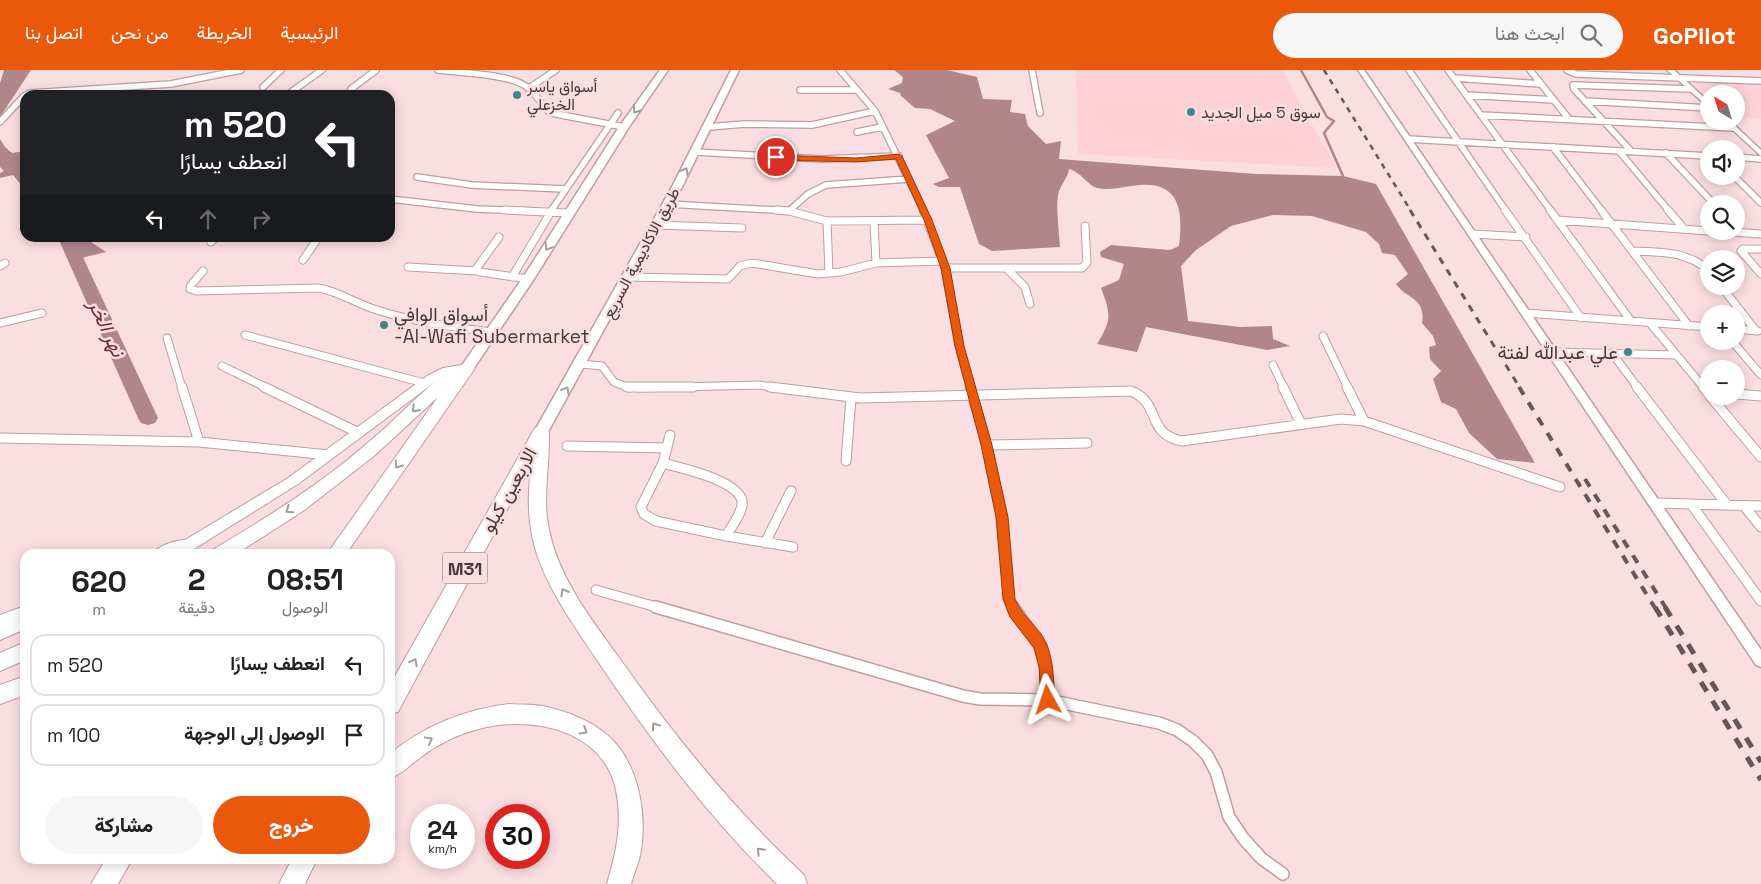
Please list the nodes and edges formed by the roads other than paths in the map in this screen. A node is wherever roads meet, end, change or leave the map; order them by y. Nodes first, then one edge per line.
1 (241, 70) edge
2 (281, 70) edge
3 (322, 70) edge
4 (376, 70) edge
5 (438, 70) edge
6 (556, 70) edge
7 (664, 70) edge
8 (735, 70) edge
9 (840, 70) edge
10 (1032, 70) edge
11 (1361, 70) edge
12 (1409, 70) edge
13 (1448, 70) edge
14 (1530, 70) edge
15 (1568, 70) edge
16 (1670, 70) edge
17 (1454, 78) junction
18 (1678, 78) junction
19 (1761, 82) edge
20 (1540, 84) junction
21 (263, 87) dead end
22 (529, 88) junction
23 (351, 89) dead end
24 (1691, 89) junction
25 (75, 90) edge
26 (293, 90) edge
27 (800, 90) dead end
28 (856, 90) junction
29 (1467, 96) junction
30 (1700, 98) edge
31 (20, 100) edge
32 (1554, 100) junction
33 (1584, 100) junction
34 (1700, 106) edge
35 (875, 111) junction
36 (618, 113) dead end
37 (1040, 113) dead end
38 (1481, 115) junction
39 (1569, 119) junction
40 (1603, 121) junction
41 (0, 122) edge
42 (610, 124) junction
43 (1700, 126) edge
44 (624, 127) junction
45 (882, 127) junction
46 (709, 128) junction
47 (1736, 130) edge
48 (857, 132) dead end
49 (1408, 139) junction
50 (1457, 142) junction
51 (1502, 144) junction
52 (1553, 147) junction
53 (1619, 151) junction
54 (696, 152) junction
55 (1631, 152) junction
56 (1666, 153) junction
57 (1761, 154) edge
58 (1700, 155) edge
59 (899, 156) junction
60 (1745, 158) edge
61 (1761, 159) edge
62 (417, 177) dead end
63 (909, 179) junction
64 (1743, 185) edge
65 (565, 189) junction
66 (1706, 195) edge
67 (395, 200) edge
68 (1761, 203) edge
69 (668, 204) junction
70 (789, 211) junction
71 (551, 212) junction
72 (568, 213) junction
73 (928, 220) junction
74 (1557, 220) junction
75 (827, 221) junction
76 (874, 222) junction
77 (1613, 224) junction
78 (656, 225) junction
79 (1084, 226) dead end
80 (742, 228) dead end
81 (1684, 229) junction
82 (1700, 230) edge
83 (1745, 233) edge
84 (1473, 234) junction
85 (1761, 234) edge
86 (499, 237) dead end
87 (1526, 237) junction
88 (315, 242) edge
89 (1761, 250) edge
90 (1633, 251) junction
91 (303, 260) dead end
92 (1700, 260) edge
93 (876, 263) junction
94 (944, 265) junction
95 (408, 267) dead end
96 (1006, 268) junction
97 (203, 271) dead end
98 (477, 271) junction
99 (830, 273) junction
100 (1761, 274) edge
101 (512, 276) junction
102 (628, 277) junction
103 (528, 279) junction
104 (1728, 295) edge
105 (1030, 304) dead end
106 (42, 313) dead end
107 (1527, 314) junction
108 (1581, 318) junction
109 (1631, 321) junction
110 (0, 323) edge
111 (1650, 323) junction
112 (1689, 326) junction
113 (1700, 327) edge
114 (1745, 330) edge
115 (1758, 331) edge
116 (491, 332) junction
117 (245, 335) dead end
118 (1323, 336) dead end
119 (167, 338) dead end
120 (1740, 350) edge
121 (1553, 352) junction
122 (1612, 353) junction
123 (1676, 355) junction
124 (581, 364) junction
125 (1272, 365) dead end
126 (222, 366) dead end
127 (467, 368) junction
128 (1761, 374) edge
129 (424, 383) junction
130 (1700, 383) edge
131 (973, 395) junction
132 (1745, 395) edge
133 (1761, 396) edge
134 (851, 398) junction
135 (1718, 405) edge
136 (1364, 422) junction
137 (1301, 424) junction
138 (541, 432) junction
139 (359, 434) junction
140 (670, 436) dead end
141 (0, 438) edge
142 (199, 442) junction
143 (1086, 443) dead end
144 (987, 445) junction
145 (567, 446) dead end
146 (667, 448) junction
147 (329, 456) junction
148 (1761, 458) edge
149 (846, 461) dead end
150 (663, 464) junction
151 (1560, 487) dead end
152 (791, 491) dead end
153 (1656, 503) junction
154 (1692, 504) junction
155 (1727, 505) junction
156 (1744, 506) junction
157 (1761, 506) edge
158 (1761, 528) edge
159 (726, 536) junction
160 (197, 539) junction
161 (765, 543) junction
162 (793, 547) dead end
163 (172, 549) edge
164 (182, 549) edge
165 (228, 549) edge
166 (340, 549) edge
167 (596, 590) dead end
168 (1761, 601) edge
169 (20, 614) edge
170 (0, 622) edge
171 (20, 624) edge
172 (0, 633) edge
173 (20, 653) edge
174 (1761, 661) edge
175 (0, 662) edge
176 (20, 687) edge
177 (0, 695) edge
178 (395, 695) edge
179 (1048, 700) junction
180 (395, 764) edge
181 (117, 864) edge
182 (302, 864) edge
183 (1283, 874) dead end
184 (104, 884) edge
185 (291, 884) edge
186 (619, 884) edge
187 (795, 884) edge

1 - 25 street
2 - 21 street
3 - 26 street
4 - 23 street
5 - 22 street
6 - 22 street
7 -> 44 highway
8 - 46 highway, طريق الاكاديمية السريع
9 - 28 street
10 - 37 street
11 - 49 street
12 - 50 street
13 - 17 street
14 - 20 street
15 - 18 street
16 - 18 street
17 - 20 street
17 - 29 street
18 - 19 street
18 - 24 street
20 - 32 street
22 - 42 street
24 - 30 street
24 - 33 street
27 - 28 street
28 - 35 street
29 - 32 street
29 - 38 street
31 - 41 street
32 - 39 street
33 - 34 street
33 - 40 street
35 - 45 street
35 - 46 street
36 - 42 street
38 - 39 street
38 - 51 street
39 - 40 street
40 - 43 street
40 - 55 street
42 - 44 street
42 - 65 street
44 - 72 highway
45 - 48 street
45 - 59 street
46 - 54 highway, طريق الاكاديمية السريع
47 - 57 street
49 - 50 street
49 - 84 street
50 - 51 street
50 - 87 street
51 - 52 street
51 - 74 street
52 - 53 street
52 - 77 street
53 - 55 street
53 - 81 street
54 - 59 street
69 -> 54 highway, طريق الاكاديمية السريع
55 - 56 street
56 - 58 street
56 - 66 street
59 - 63 street
60 - 61 street
62 - 65 street
63 - 70 street
63 - 73 street
64 - 68 street
65 - 71 street
67 - 71 street
69 - 70 street
69 - 78 highway, طريق الاكاديمية السريع
70 - 75 street
71 - 72 street
71 - 101 street
72 -> 103 highway
73 - 76 street
73 - 94 street
74 - 77 street
74 - 109 street
75 - 76 street
75 - 99 street
76 - 93 street
77 - 81 street
77 - 90 street
78 - 80 street
78 - 102 highway, طريق الاكاديمية السريع
79 - 96 street
81 - 82 street
83 - 85 street
84 - 87 street
84 - 107 street
86 - 98 street
87 - 108 street
88 - 91 street
89 - 100 street
90 - 92 street
90 - 112 street
93 - 94 street
93 - 99 street
94 - 96 street
94 - 131 street
95 - 98 street
96 - 105 street
97 - 116 street
98 - 101 street
99 - 102 street
101 - 103 street
102 - 124 highway, طريق الاكاديمية السريع
103 - 116 highway
104 - 115 street
106 - 110 street
107 - 108 street
107 - 121 street
108 - 109 street
109 - 111 street
111 - 112 street
111 - 123 street
112 - 113 street
114 - 115 street
116 - 127 highway
117 - 129 street
118 - 136 street
119 - 142 street
120 - 128 street
121 - 122 street
121 - 153 street
122 - 123 street
122 - 155 street
123 - 130 street
124 - 134 street
138 -> 124 highway, طريق الاكاديمية السريع
125 - 137 street
126 - 139 street
127 - 129 main road
127 -> 165 highway
127 -> 166 highway
129 - 139 main road
131 - 134 street
131 - 137 street
131 - 144 street
132 - 133 street
134 - 149 street
135 - 148 street
136 - 137 street
136 - 151 street
178 -> 138 highway, الاربعين كيلو / M31
187 -> 138 highway
139 - 147 main road
140 - 146 street
141 - 142 street
142 - 147 street
143 - 144 street
144 - 179 street
145 - 146 street
146 - 150 street
147 - 160 main road
150 - 159 street
150 - 159 street
152 - 161 street
153 - 154 street
153 - 174 street
154 - 155 street
154 - 168 street
155 - 156 street
156 - 157 street
156 - 158 street
159 - 161 street
160 - 163 main road
160 - 164 main road
161 - 162 street
167 - 179 street
169 - 170 main road
171 - 172 main road
173 - 175 highway
176 - 177 highway
179 - 183 street
180 -> 186 highway
181 - 184 highway
182 - 185 highway

